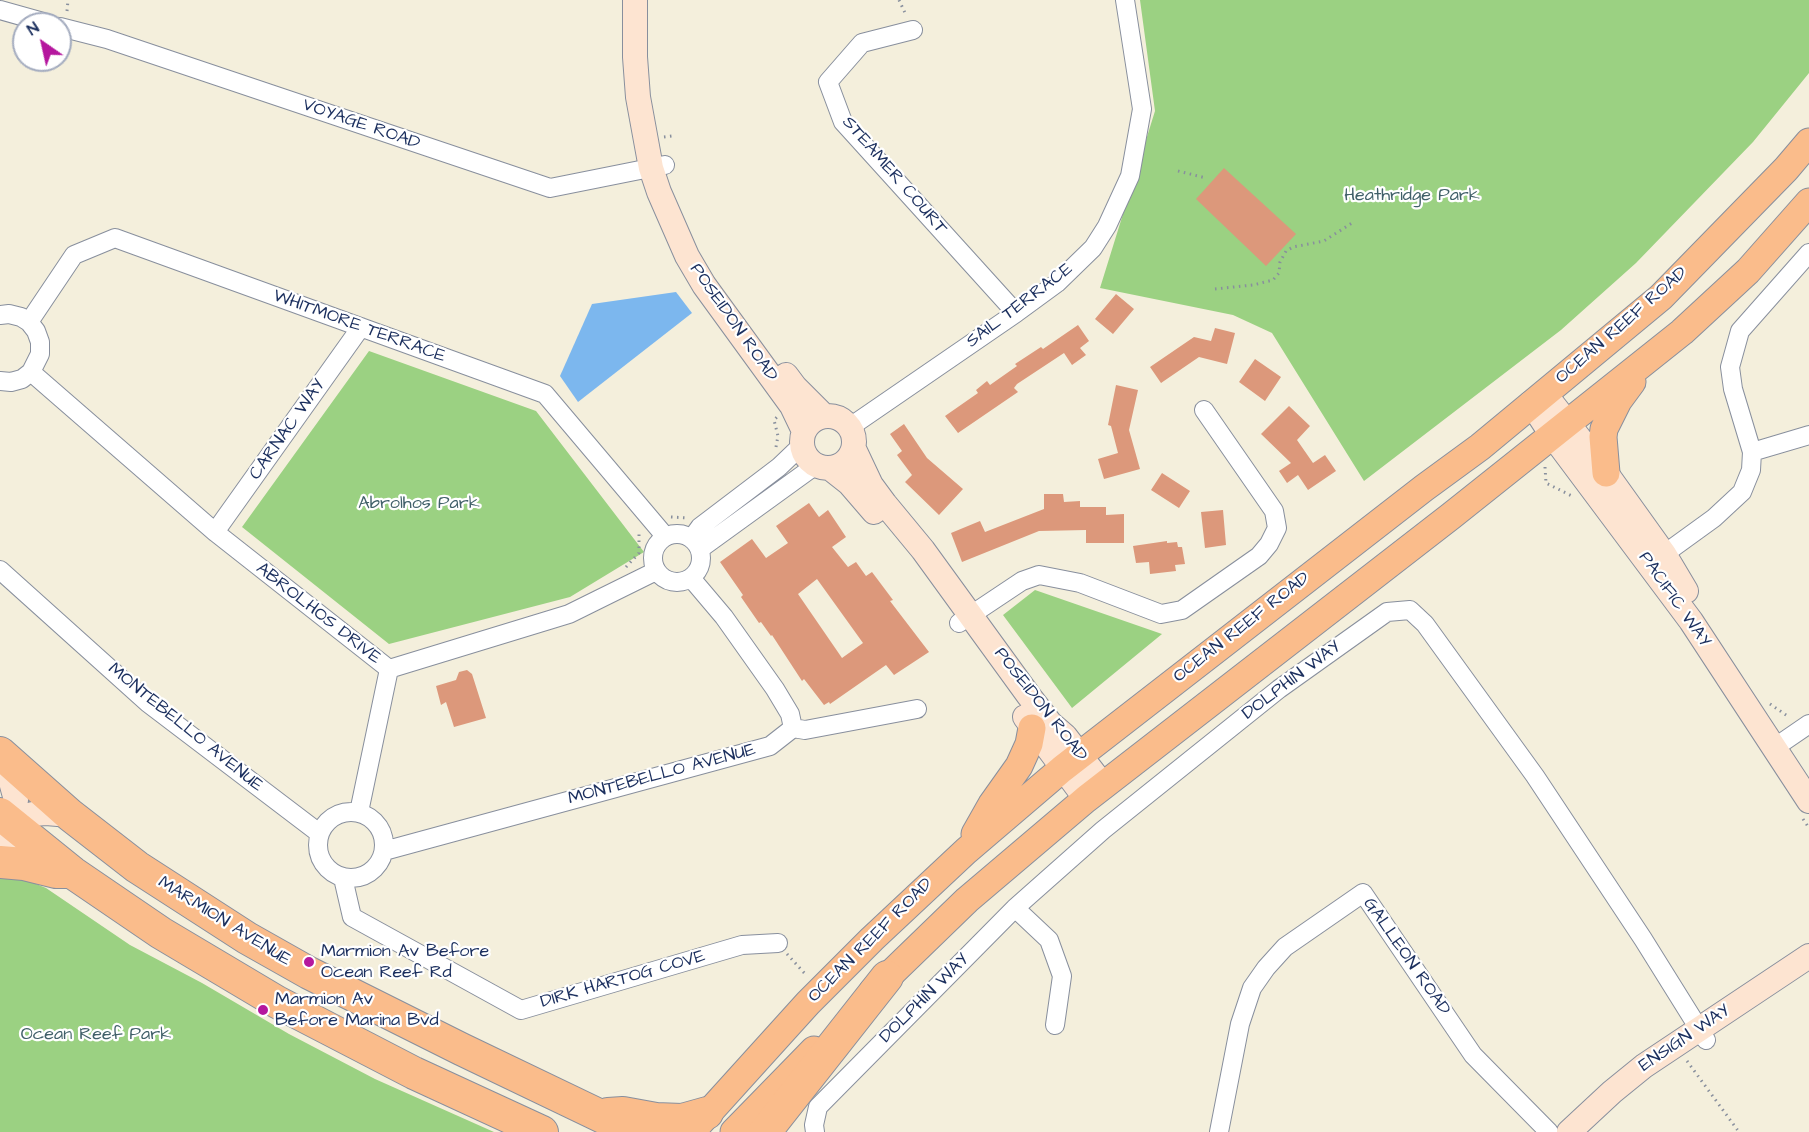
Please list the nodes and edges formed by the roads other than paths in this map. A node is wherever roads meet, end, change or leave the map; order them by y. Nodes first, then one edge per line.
1 (635, 0) edge
2 (648, 0) edge
3 (1125, 0) edge
4 (72, 30) edge
5 (913, 30) dead end
6 (1809, 142) edge
7 (658, 166) junction
8 (1809, 202) edge
9 (1809, 253) edge
10 (1016, 313) junction
11 (0, 315) edge
12 (29, 322) junction
13 (361, 327) junction
14 (1653, 355) junction
15 (32, 372) junction
16 (0, 381) edge
17 (1538, 398) junction
18 (1204, 410) dead end
19 (824, 416) junction
20 (1560, 428) junction
21 (1809, 435) edge
22 (803, 438) junction
23 (852, 438) junction
24 (1752, 452) junction
25 (823, 467) junction
26 (1606, 473) junction
27 (215, 532) junction
28 (665, 536) junction
29 (696, 544) junction
30 (1657, 560) junction
31 (0, 570) edge
32 (656, 571) junction
33 (691, 578) junction
34 (965, 620) junction
35 (389, 669) junction
36 (917, 709) dead end
37 (1809, 724) edge
38 (793, 728) junction
39 (1032, 728) junction
40 (1781, 743) junction
41 (0, 753) edge
42 (1071, 762) junction
43 (0, 763) edge
44 (1809, 777) edge
45 (1095, 792) junction
46 (1809, 801) edge
47 (359, 812) junction
48 (70, 815) junction
49 (3, 820) edge
50 (319, 833) junction
51 (0, 851) edge
52 (384, 851) junction
53 (966, 851) junction
54 (0, 862) edge
55 (73, 873) junction
56 (343, 878) junction
57 (1015, 908) junction
58 (778, 943) road end
59 (1809, 956) edge
60 (1809, 972) edge
61 (888, 977) junction
62 (1055, 1025) dead end
63 (1702, 1034) junction
64 (598, 1114) junction
65 (699, 1123) edge
66 (542, 1132) edge
67 (634, 1132) edge
68 (735, 1132) edge
69 (765, 1132) edge
70 (815, 1132) edge
71 (1219, 1132) edge
72 (1549, 1132) edge
73 (1569, 1132) edge
74 (1588, 1132) edge

1 - 7 street, POSEIDON ROAD
2 - 7 street, POSEIDON ROAD
3 - 10 street, SAIL TERRACE
4 - 7 street, VOYAGE ROAD
5 - 10 street, STEAMER COURT
6 - 17 main road, OCEAN REEF ROAD
7 - 19 street, POSEIDON ROAD
7 - 22 street, POSEIDON ROAD
8 - 14 main road, OCEAN REEF ROAD
9 - 24 street
10 - 23 street, SAIL TERRACE
11 - 12 street
12 - 13 street, WHITMORE TERRACE
12 - 15 street
13 - 27 street, CARNAC WAY
13 - 28 street, WHITMORE TERRACE
14 - 20 main road, OCEAN REEF ROAD
14 - 26 main road
15 - 16 street
15 - 27 street, ABROLHOS DRIVE
17 - 20 street, PACIFIC WAY
17 - 42 main road, OCEAN REEF ROAD
18 - 34 street
19 - 22 street
19 - 23 street
20 - 26 street, PACIFIC WAY
20 - 30 street, PACIFIC WAY
20 - 45 main road, OCEAN REEF ROAD
21 - 24 street
22 - 25 street
22 - 29 street
23 - 25 street
23 - 34 street, POSEIDON ROAD
24 - 30 street
25 - 29 street
25 - 34 street, POSEIDON ROAD
26 - 30 street, PACIFIC WAY
27 - 35 street, ABROLHOS DRIVE
28 - 29 street
28 - 32 street
29 - 33 street
30 - 40 street, PACIFIC WAY
31 - 50 street, MONTEBELLO AVENUE
32 - 33 street
32 - 35 street, ABROLHOS DRIVE
33 - 38 street
34 - 39 street, POSEIDON ROAD
34 - 42 street, POSEIDON ROAD
35 - 47 street
36 - 38 street
37 - 40 street
38 - 52 street, MONTEBELLO AVENUE
39 - 42 street, POSEIDON ROAD
39 - 53 main road
40 - 44 street, PACIFIC WAY
40 - 46 street, PACIFIC WAY
41 - 48 highway, MARMION AVENUE
42 - 45 street, POSEIDON ROAD
42 - 53 main road, OCEAN REEF ROAD
43 - 49 street
45 - 61 main road, OCEAN REEF ROAD
47 - 50 street
47 - 52 street
48 - 49 street
48 - 64 highway, MARMION AVENUE
49 - 51 street
49 - 55 highway
50 - 56 street
52 - 56 street
53 - 65 main road, OCEAN REEF ROAD
54 - 55 highway
55 - 66 highway
56 - 58 street, DIRK HARTOG COVE
57 - 62 street
57 - 63 street, DOLPHIN WAY
57 - 70 street, DOLPHIN WAY
59 - 63 street, ENSIGN WAY
60 - 63 street, ENSIGN WAY
61 - 68 main road, OCEAN REEF ROAD
61 - 69 highway
63 - 73 street, ENSIGN WAY
63 - 74 street, ENSIGN WAY
64 - 65 highway
64 - 67 highway, MARMION AVENUE
71 - 72 street, GALLEON ROAD

